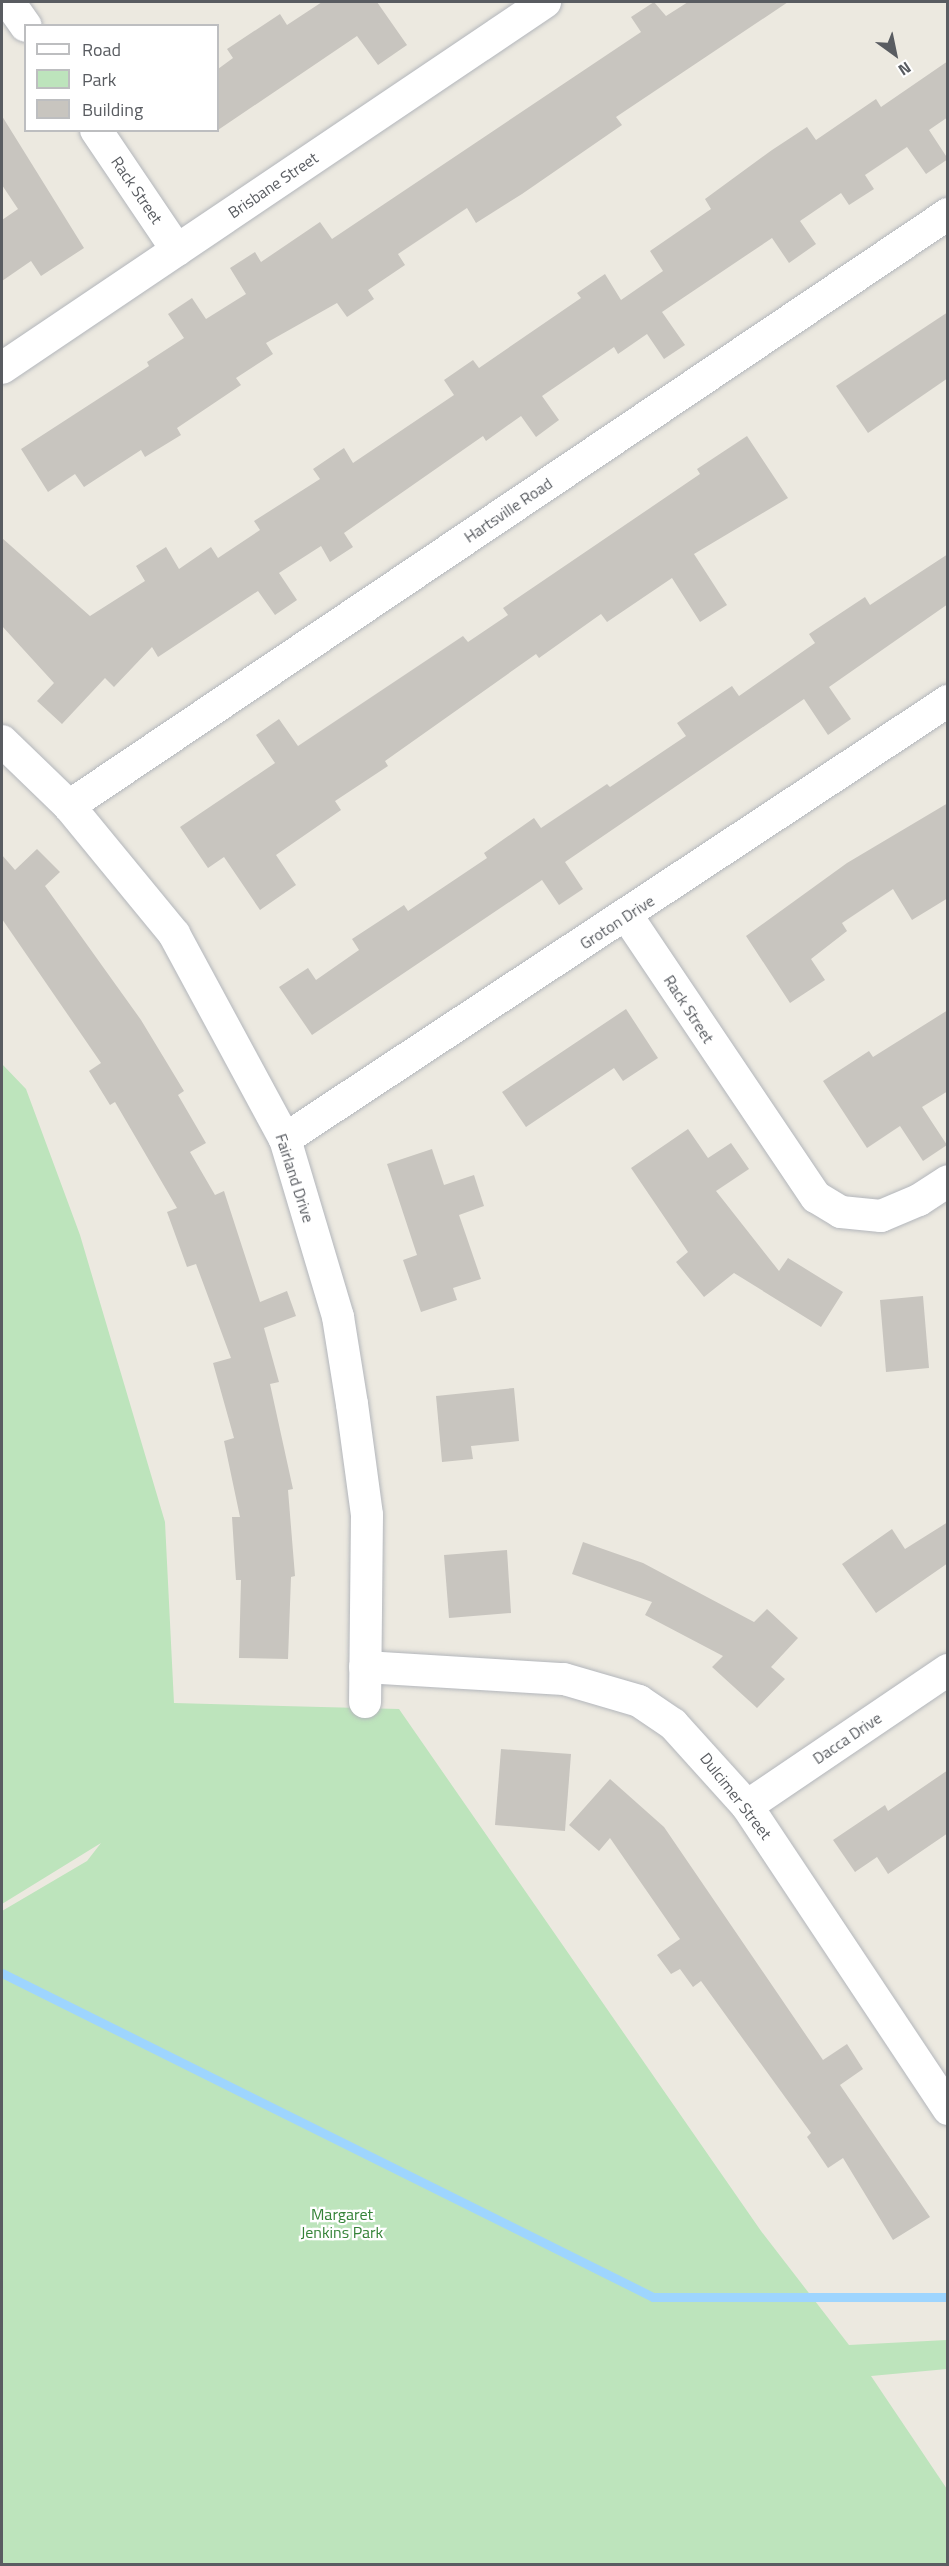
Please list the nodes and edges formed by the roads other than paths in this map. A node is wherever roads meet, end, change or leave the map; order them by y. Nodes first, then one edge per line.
1 (9, 2) edge
2 (545, 2) edge
3 (25, 24) edge
4 (97, 132) edge
5 (948, 214) edge
6 (177, 250) junction
7 (2, 368) edge
8 (948, 701) edge
9 (2, 741) edge
10 (69, 806) junction
11 (627, 915) junction
12 (285, 1139) junction
13 (948, 1181) edge
14 (366, 1667) junction
15 (948, 1670) edge
16 (365, 1702) dead end
17 (747, 1806) junction
18 (948, 2109) edge

1 - 3 street
2 - 6 street, Brisbane Street
4 - 6 street, Rack Street
5 - 10 street, Hartsville Road
6 - 7 street, Brisbane Street
8 - 11 street, Groton Drive
9 - 10 street, Fairland Drive
10 - 12 street, Fairland Drive
11 - 12 street, Groton Drive
11 - 13 street, Rack Street
12 - 14 street, Fairland Drive
14 - 16 street, Fairland Drive
14 - 17 street, Dulcimer Street
15 - 17 street, Dacca Drive
17 - 18 street, Dulcimer Street

